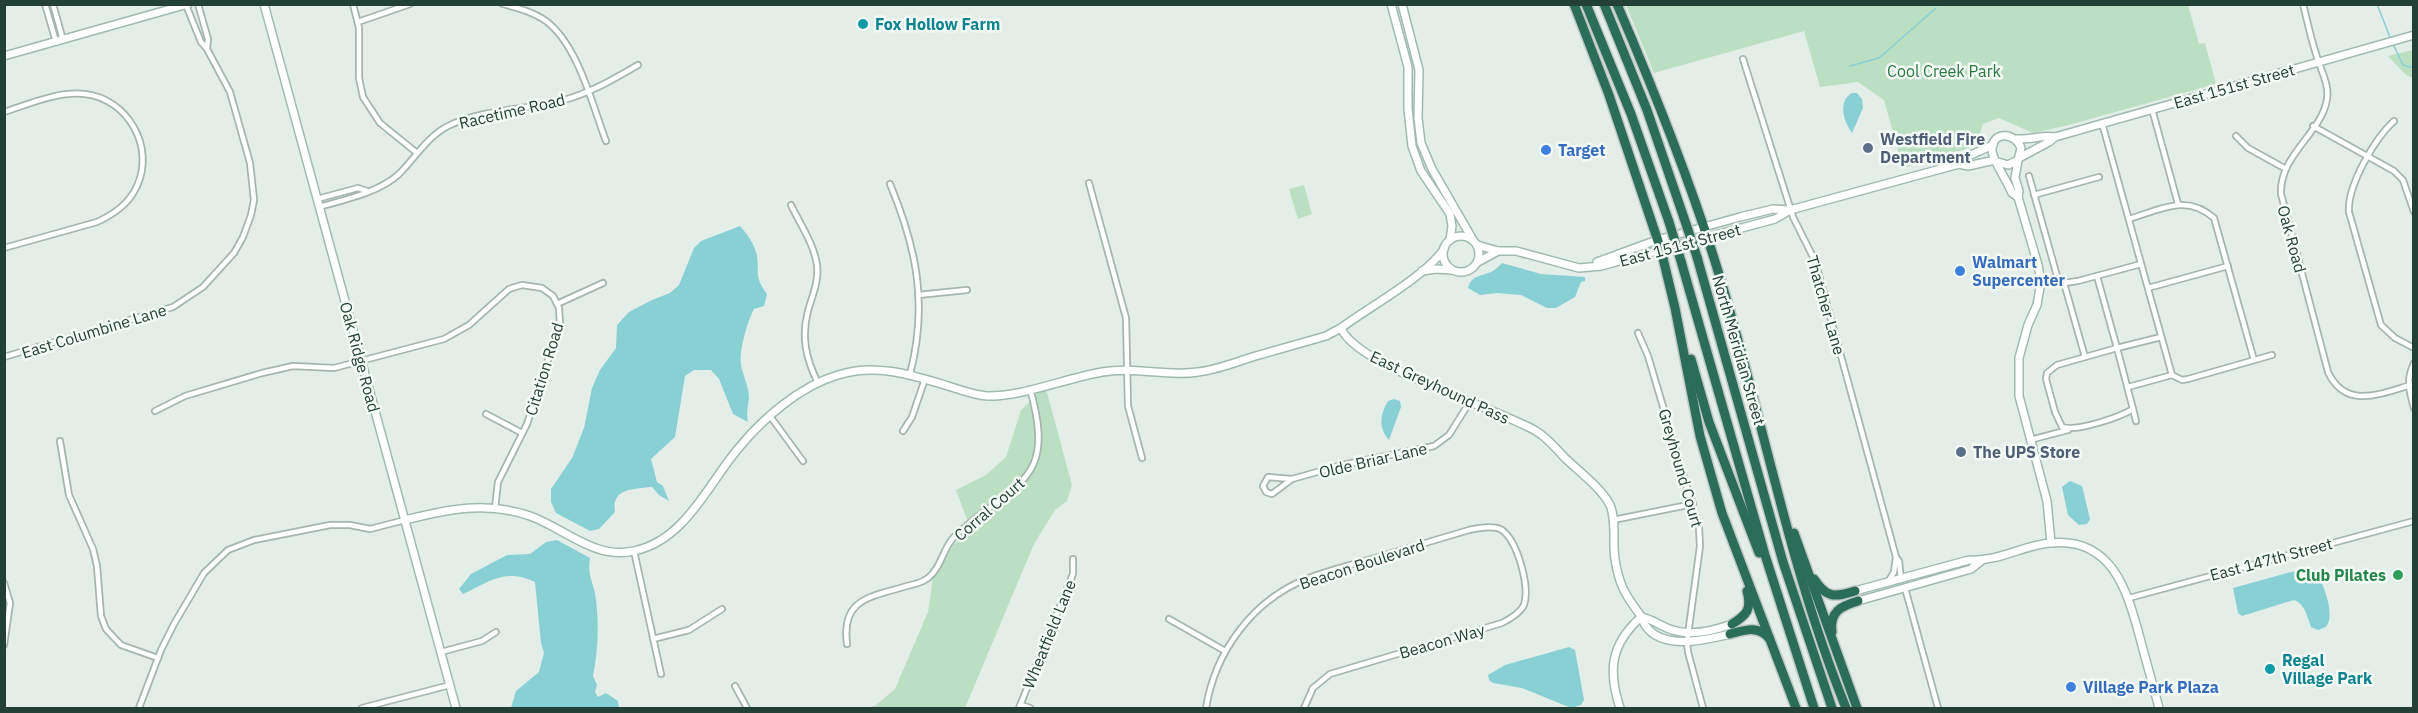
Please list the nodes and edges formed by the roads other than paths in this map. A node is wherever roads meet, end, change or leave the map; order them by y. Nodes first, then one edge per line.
1 (45, 4) edge
2 (53, 4) edge
3 (198, 4) edge
4 (264, 4) edge
5 (353, 4) edge
6 (410, 4) edge
7 (503, 4) edge
8 (1391, 4) edge
9 (1402, 4) edge
10 (1574, 4) edge
11 (1586, 4) edge
12 (1604, 4) edge
13 (1617, 4) edge
14 (2303, 4) edge
15 (187, 5) edge
16 (358, 22) junction
17 (2410, 36) edge
18 (59, 41) junction
19 (207, 49) junction
20 (4, 56) edge
21 (1743, 59) dead end
22 (2318, 62) junction
23 (638, 64) dead end
24 (587, 92) junction
25 (2152, 109) junction
26 (4, 112) edge
27 (2394, 121) dead end
28 (2102, 123) junction
29 (2313, 126) junction
30 (2055, 136) junction
31 (2236, 136) dead end
32 (2017, 139) junction
33 (606, 141) dead end
34 (1993, 145) junction
35 (417, 153) junction
36 (2369, 156) junction
37 (2018, 159) junction
38 (1996, 161) junction
39 (1959, 164) junction
40 (2286, 169) junction
41 (2029, 176) dead end
42 (2099, 177) dead end
43 (1089, 183) dead end
44 (890, 184) dead end
45 (2034, 195) junction
46 (2018, 197) junction
47 (318, 203) junction
48 (2178, 204) junction
49 (791, 205) dead end
50 (1790, 210) junction
51 (2413, 210) edge
52 (2129, 219) junction
53 (1704, 227) junction
54 (1708, 239) junction
55 (1450, 240) junction
56 (1658, 240) junction
57 (1475, 242) junction
58 (4, 248) edge
59 (1443, 249) junction
60 (1661, 250) junction
61 (1498, 251) junction
62 (1478, 262) junction
63 (2141, 264) junction
64 (1568, 266) junction
65 (2228, 266) junction
66 (1452, 270) junction
67 (1422, 271) junction
68 (2097, 276) junction
69 (603, 283) dead end
70 (2064, 283) junction
71 (2148, 288) junction
72 (967, 290) dead end
73 (918, 295) junction
74 (557, 303) junction
75 (1675, 308) junction
76 (1341, 328) junction
77 (1638, 333) dead end
78 (2161, 337) junction
79 (2117, 348) junction
80 (2414, 348) edge
81 (2272, 355) dead end
82 (4, 357) edge
83 (2085, 357) junction
84 (2254, 360) junction
85 (361, 362) junction
86 (2414, 363) edge
87 (1127, 369) junction
88 (910, 375) junction
89 (2172, 375) junction
90 (926, 379) junction
91 (818, 383) junction
92 (2411, 385) edge
93 (2128, 387) junction
94 (1030, 389) junction
95 (1469, 403) junction
96 (2414, 408) edge
97 (2133, 409) junction
98 (155, 411) dead end
99 (486, 414) dead end
100 (770, 416) junction
101 (2136, 421) dead end
102 (2073, 428) junction
103 (903, 431) dead end
104 (522, 433) junction
105 (2030, 440) junction
106 (60, 441) dead end
107 (1767, 450) junction
108 (1142, 458) dead end
109 (803, 460) dead end
110 (1292, 479) junction
111 (1693, 504) junction
112 (495, 508) junction
113 (405, 520) junction
114 (1614, 520) junction
115 (2414, 521) edge
116 (1508, 539) joint
117 (2051, 543) junction
118 (634, 551) junction
119 (1736, 551) junction
120 (1896, 557) junction
121 (1073, 559) dead end
122 (1981, 561) junction
123 (1807, 571) junction
124 (1901, 579) junction
125 (1888, 582) junction
126 (4, 583) edge
127 (1905, 588) junction
128 (1857, 596) junction
129 (2129, 598) junction
130 (722, 609) dead end
131 (1641, 617) junction
132 (1169, 619) dead end
133 (1731, 629) junction
134 (496, 632) dead end
135 (1689, 632) junction
136 (653, 639) junction
137 (1791, 641) junction
138 (1688, 642) junction
139 (847, 644) dead end
140 (4, 645) edge
141 (1225, 651) junction
142 (441, 652) junction
143 (1777, 654) junction
144 (158, 658) junction
145 (661, 674) dead end
146 (1844, 675) junction
147 (450, 685) junction
148 (735, 686) dead end
149 (1020, 707) edge
150 (139, 708) edge
151 (362, 708) edge
152 (456, 708) edge
153 (747, 708) edge
154 (1030, 708) edge
155 (1206, 708) edge
156 (1304, 708) edge
157 (1620, 708) edge
158 (1703, 708) edge
159 (1796, 708) edge
160 (1814, 708) edge
161 (1832, 708) edge
162 (1846, 708) edge
163 (1857, 708) edge
164 (1938, 708) edge
165 (2159, 708) edge

1 - 18 street
2 - 18 street
3 - 19 street, East Columbine Lane
4 - 47 street, Oak Ridge Road
5 - 16 street
6 - 16 street
7 - 24 street
8 - 55 street
9 - 57 street
10 - 56 highway
11 - 137 highway, North Meridian Street, bridge
12 - 161 highway, North Meridian Street, bridge
13 - 53 highway
14 - 22 street, Oak Road
15 - 18 street
15 - 19 street, East Columbine Lane
16 - 35 street
17 - 22 street, East 151st Street
18 - 20 street
19 - 82 street, East Columbine Lane
21 - 50 street, Thatcher Lane
22 - 25 street, East 151st Street
22 - 29 street, Oak Road
23 - 24 street, Racetime Road
24 - 33 street
24 - 35 street, Racetime Road
25 - 28 street, East 151st Street
25 - 48 street
26 - 58 street
27 - 36 street
28 - 30 street, East 151st Street
28 - 52 street
29 - 36 street
29 - 40 street, Oak Road
30 - 32 street, East 151st Street
30 - 37 street, East 151st Street
31 - 40 street
32 - 34 street
32 - 37 street
34 - 38 street
34 - 39 street, East 151st Street
35 - 47 street, Racetime Road
36 - 51 street
36 - 80 street
37 - 38 street
37 - 46 street
38 - 39 street, East 151st Street
38 - 46 street
39 - 50 street, East 151st Street
40 - 92 street, Oak Road
41 - 45 street
42 - 45 street
43 - 87 street
44 - 73 street
45 - 70 street
46 - 105 street
47 - 85 street, Oak Ridge Road
48 - 52 street
48 - 65 street
49 - 91 street
50 - 53 street, East 151st Street
50 - 54 street, East 151st Street
50 - 120 street, Thatcher Lane
52 - 63 street
53 - 54 highway
53 - 56 street, East 151st Street
54 - 60 street, East 151st Street
54 - 107 highway
55 - 57 street
55 - 59 street
56 - 60 highway
56 - 64 street, East 151st Street
57 - 61 street, East 151st Street
57 - 62 street
59 - 66 street
59 - 67 street
60 - 64 street, East 151st Street
60 - 75 highway
61 - 62 street
61 - 64 street, East 151st Street
62 - 66 street
63 - 68 street
63 - 71 street
65 - 71 street
65 - 84 street
66 - 67 street
67 - 76 street
68 - 70 street
68 - 79 street
69 - 74 street
70 - 83 street
71 - 78 street
72 - 73 street
73 - 88 street
74 - 85 street, Citation Road
74 - 104 street, Citation Road
75 - 119 highway
75 - 137 highway
76 - 87 street
76 - 95 street, East Greyhound Pass
77 - 111 street, Greyhound Court
78 - 79 street
78 - 89 street
79 - 83 street
79 - 93 street
81 - 84 street
83 - 102 street
84 - 89 street
85 - 98 street, Citation Road
85 - 113 street, Oak Ridge Road
86 - 92 street
87 - 94 street
87 - 108 street
88 - 90 street
88 - 91 street
89 - 93 street
90 - 94 street
90 - 103 street
91 - 100 street
92 - 96 street
93 - 97 street
94 - 139 street, Corral Court
95 - 110 street, Olde Briar Lane
95 - 114 street, East Greyhound Pass
97 - 101 street
97 - 102 street
99 - 104 street
100 - 109 street
100 - 118 street
102 - 105 street
104 - 112 street, Citation Road
105 - 117 street
106 - 144 street
107 - 123 highway
107 - 162 highway
110 - 110 street, Olde Briar Lane
111 - 114 street
111 - 135 street, Greyhound Court
112 - 113 street
112 - 118 street
113 - 142 street, Oak Ridge Road
113 - 144 street
114 - 131 street, East Greyhound Pass
115 - 129 street, East 147th Street
116 - 141 street, Beacon Boulevard
116 - 156 street, Beacon Way
117 - 122 street
117 - 129 street
118 - 136 street
119 - 133 highway
119 - 143 highway
120 - 124 street, Thatcher Lane
120 - 125 street
121 - 149 street, Wheatfield Lane
122 - 124 street
122 - 127 street
123 - 128 highway
123 - 146 highway
124 - 125 street
125 - 128 street
126 - 140 street
127 - 128 street
127 - 164 street
128 - 146 highway
129 - 165 street
130 - 136 street
131 - 135 street
131 - 138 street, East Greyhound Pass
131 - 157 street
132 - 141 street
133 - 135 street
133 - 138 street, East Greyhound Pass
133 - 143 highway
134 - 142 street
135 - 138 street, Greyhound Court
136 - 145 street
137 - 160 highway, North Meridian Street
138 - 158 street, Greyhound Court
141 - 155 street, Beacon Boulevard
142 - 147 street, Oak Ridge Road
143 - 159 highway
144 - 150 street
146 - 163 highway
147 - 151 street
147 - 152 street, Oak Ridge Road
148 - 153 street
149 - 154 street

